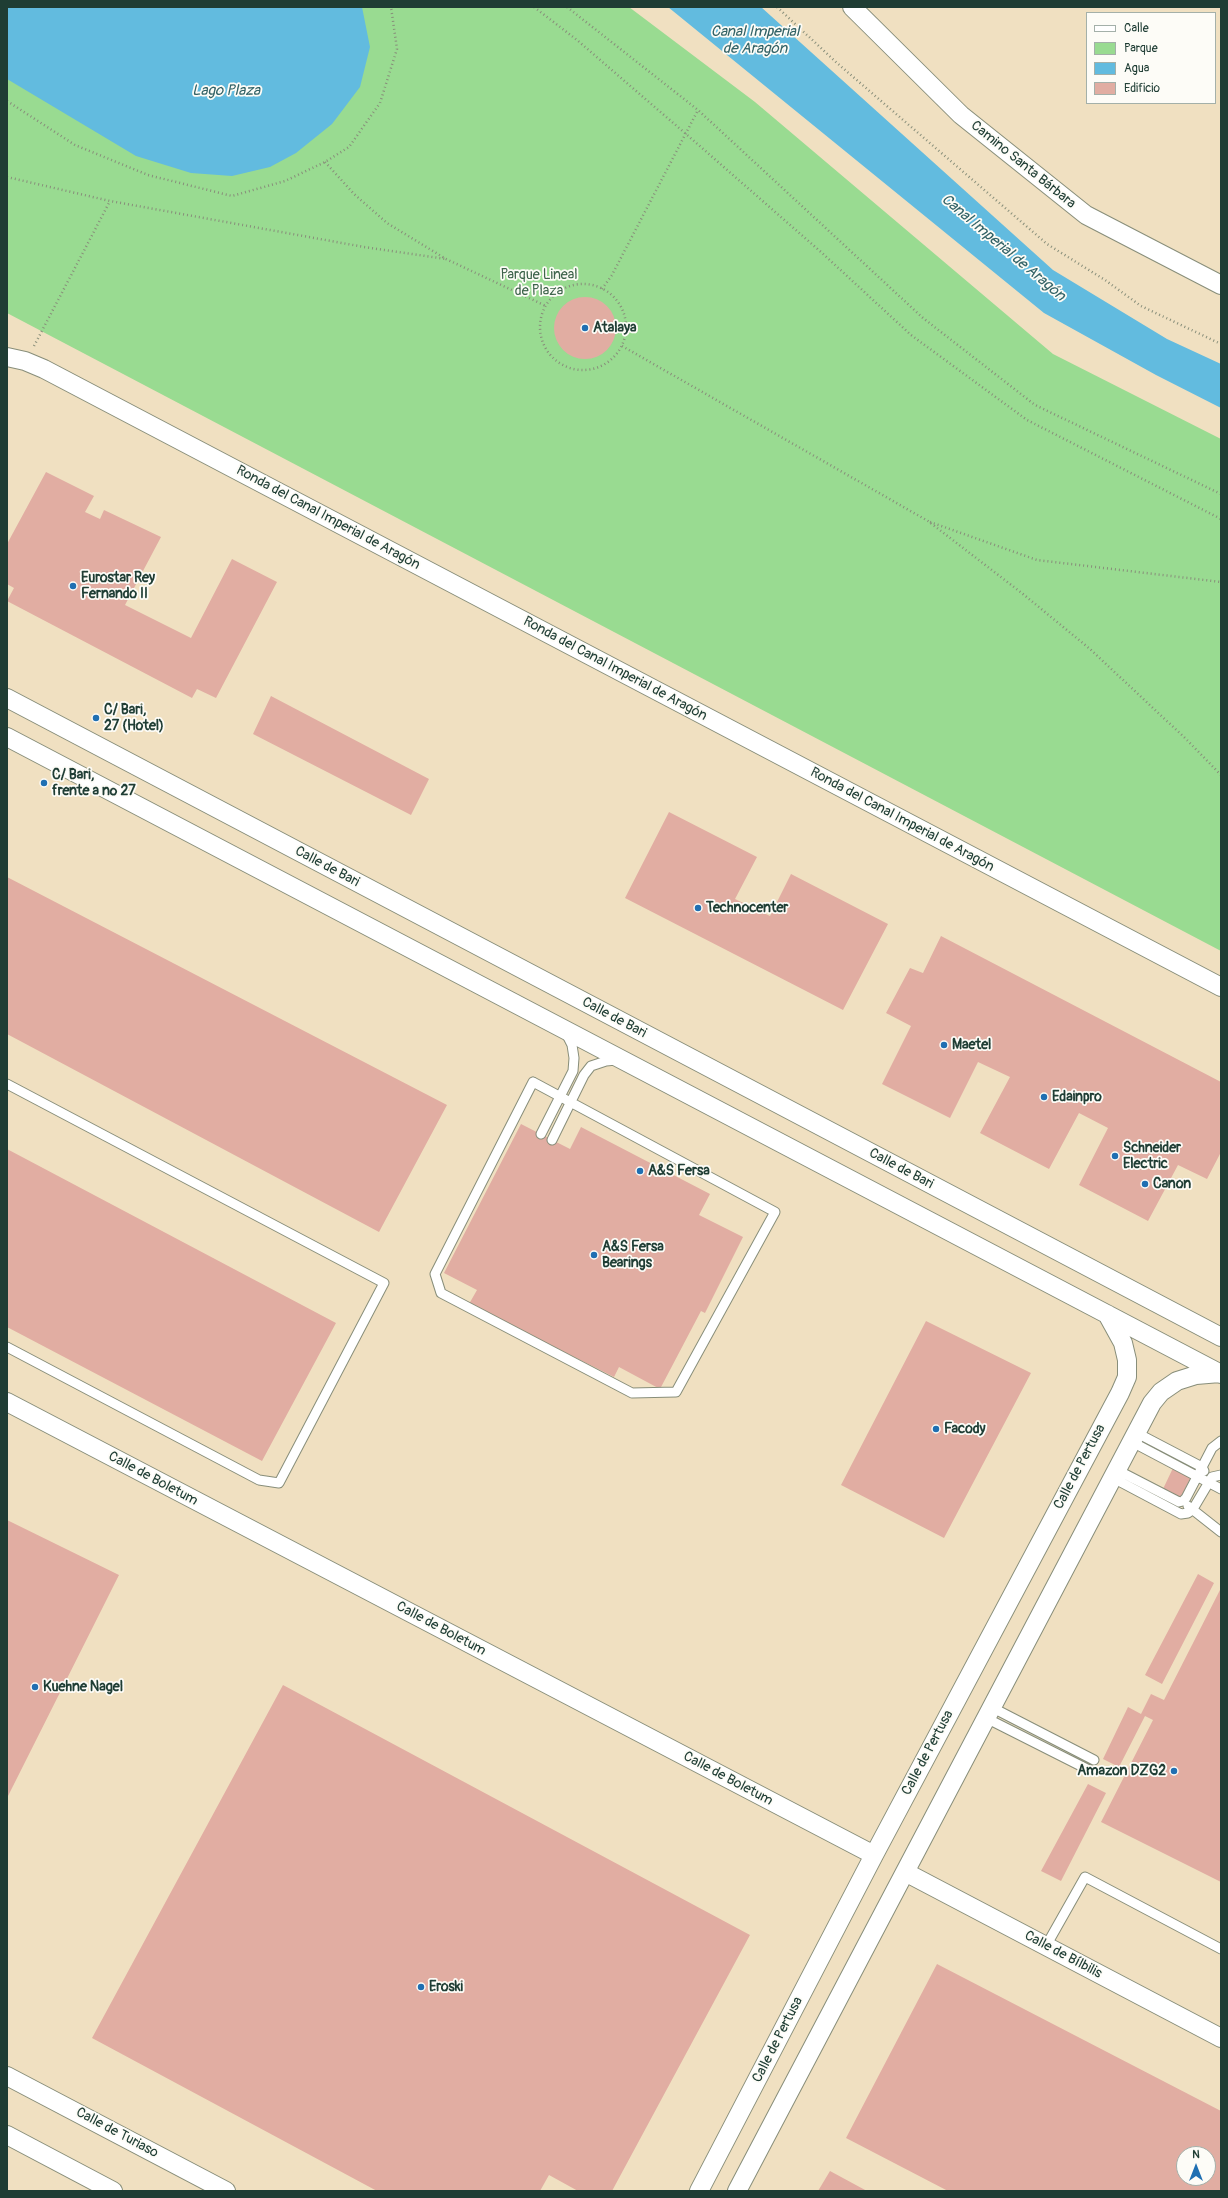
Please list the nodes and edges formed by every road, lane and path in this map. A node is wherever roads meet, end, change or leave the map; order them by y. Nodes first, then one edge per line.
1 (392, 7) edge
2 (534, 7) edge
3 (567, 7) edge
4 (777, 7) edge
5 (852, 7) edge
6 (7, 101) edge
7 (698, 110) junction
8 (686, 134) junction
9 (325, 162) junction
10 (7, 177) edge
11 (110, 201) junction
12 (446, 259) junction
13 (1221, 285) edge
14 (602, 289) junction
15 (546, 306) junction
16 (1221, 344) edge
17 (622, 346) junction
18 (7, 357) edge
19 (25, 361) junction
20 (1221, 494) edge
21 (1221, 519) edge
22 (928, 521) junction
23 (1221, 582) edge
24 (7, 698) edge
25 (7, 737) edge
26 (1221, 775) edge
27 (1221, 987) edge
28 (565, 1030) junction
29 (622, 1060) junction
30 (7, 1084) edge
31 (560, 1097) junction
32 (570, 1102) junction
33 (541, 1134) dead end
34 (552, 1140) dead end
35 (1106, 1314) junction
36 (1221, 1337) edge
37 (7, 1347) edge
38 (1220, 1373) edge
39 (7, 1402) edge
40 (1134, 1437) junction
41 (1221, 1441) edge
42 (1202, 1467) junction
43 (1115, 1474) junction
44 (1221, 1475) edge
45 (1197, 1476) junction
46 (1208, 1482) junction
47 (1221, 1489) edge
48 (1179, 1502) junction
49 (1191, 1511) junction
50 (1203, 1516) junction
51 (1221, 1525) edge
52 (1221, 1532) edge
53 (989, 1713) junction
54 (1094, 1760) dead end
55 (1089, 1770) dead end
56 (874, 1855) junction
57 (905, 1872) junction
58 (1046, 1946) junction
59 (1221, 1949) edge
60 (1221, 2038) edge
61 (7, 2076) edge
62 (7, 2135) edge
63 (113, 2191) edge
64 (226, 2191) edge
65 (699, 2191) edge
66 (737, 2191) edge

1 - 9 path
2 - 8 path
3 - 7 path
4 - 16 path
5 - 13 street, Camino Santa Bárbara
6 - 9 path
7 - 8 path
7 - 20 path
8 - 14 path
8 - 21 path
9 - 12 path
10 - 11 path
11 - 12 path
11 - 19 path
12 - 15 path
14 - 15 path
14 - 17 path
15 - 17 path
17 - 22 path
18 - 19 street, Ronda del Canal Imperial de Aragón
19 - 27 street, Ronda del Canal Imperial de Aragón
22 - 23 path
22 - 26 path
24 - 36 street, Calle de Bari
25 - 28 street
28 - 29 street
28 - 31 lane
29 - 32 lane
29 - 35 street
30 - 37 lane
31 - 32 lane
31 - 32 lane
31 - 33 lane
32 - 34 lane
35 - 38 street
35 - 56 street, Calle de Pertusa
38 - 40 street
39 - 56 street, Calle de Boletum
40 - 42 lane
40 - 43 street
40 - 45 lane
41 - 42 lane
42 - 45 lane
42 - 46 lane
43 - 48 lane
43 - 49 lane
43 - 53 street
44 - 46 lane
45 - 46 lane
45 - 48 lane
46 - 47 lane
46 - 49 lane
48 - 49 lane
49 - 50 lane
50 - 51 lane
50 - 52 lane
53 - 54 lane
53 - 55 lane
53 - 57 street
56 - 65 street, Calle de Pertusa
57 - 58 street, Calle de Bílbilis
57 - 66 street
58 - 59 lane
58 - 60 street, Calle de Bílbilis
61 - 64 street, Calle de Turiaso
62 - 63 street

